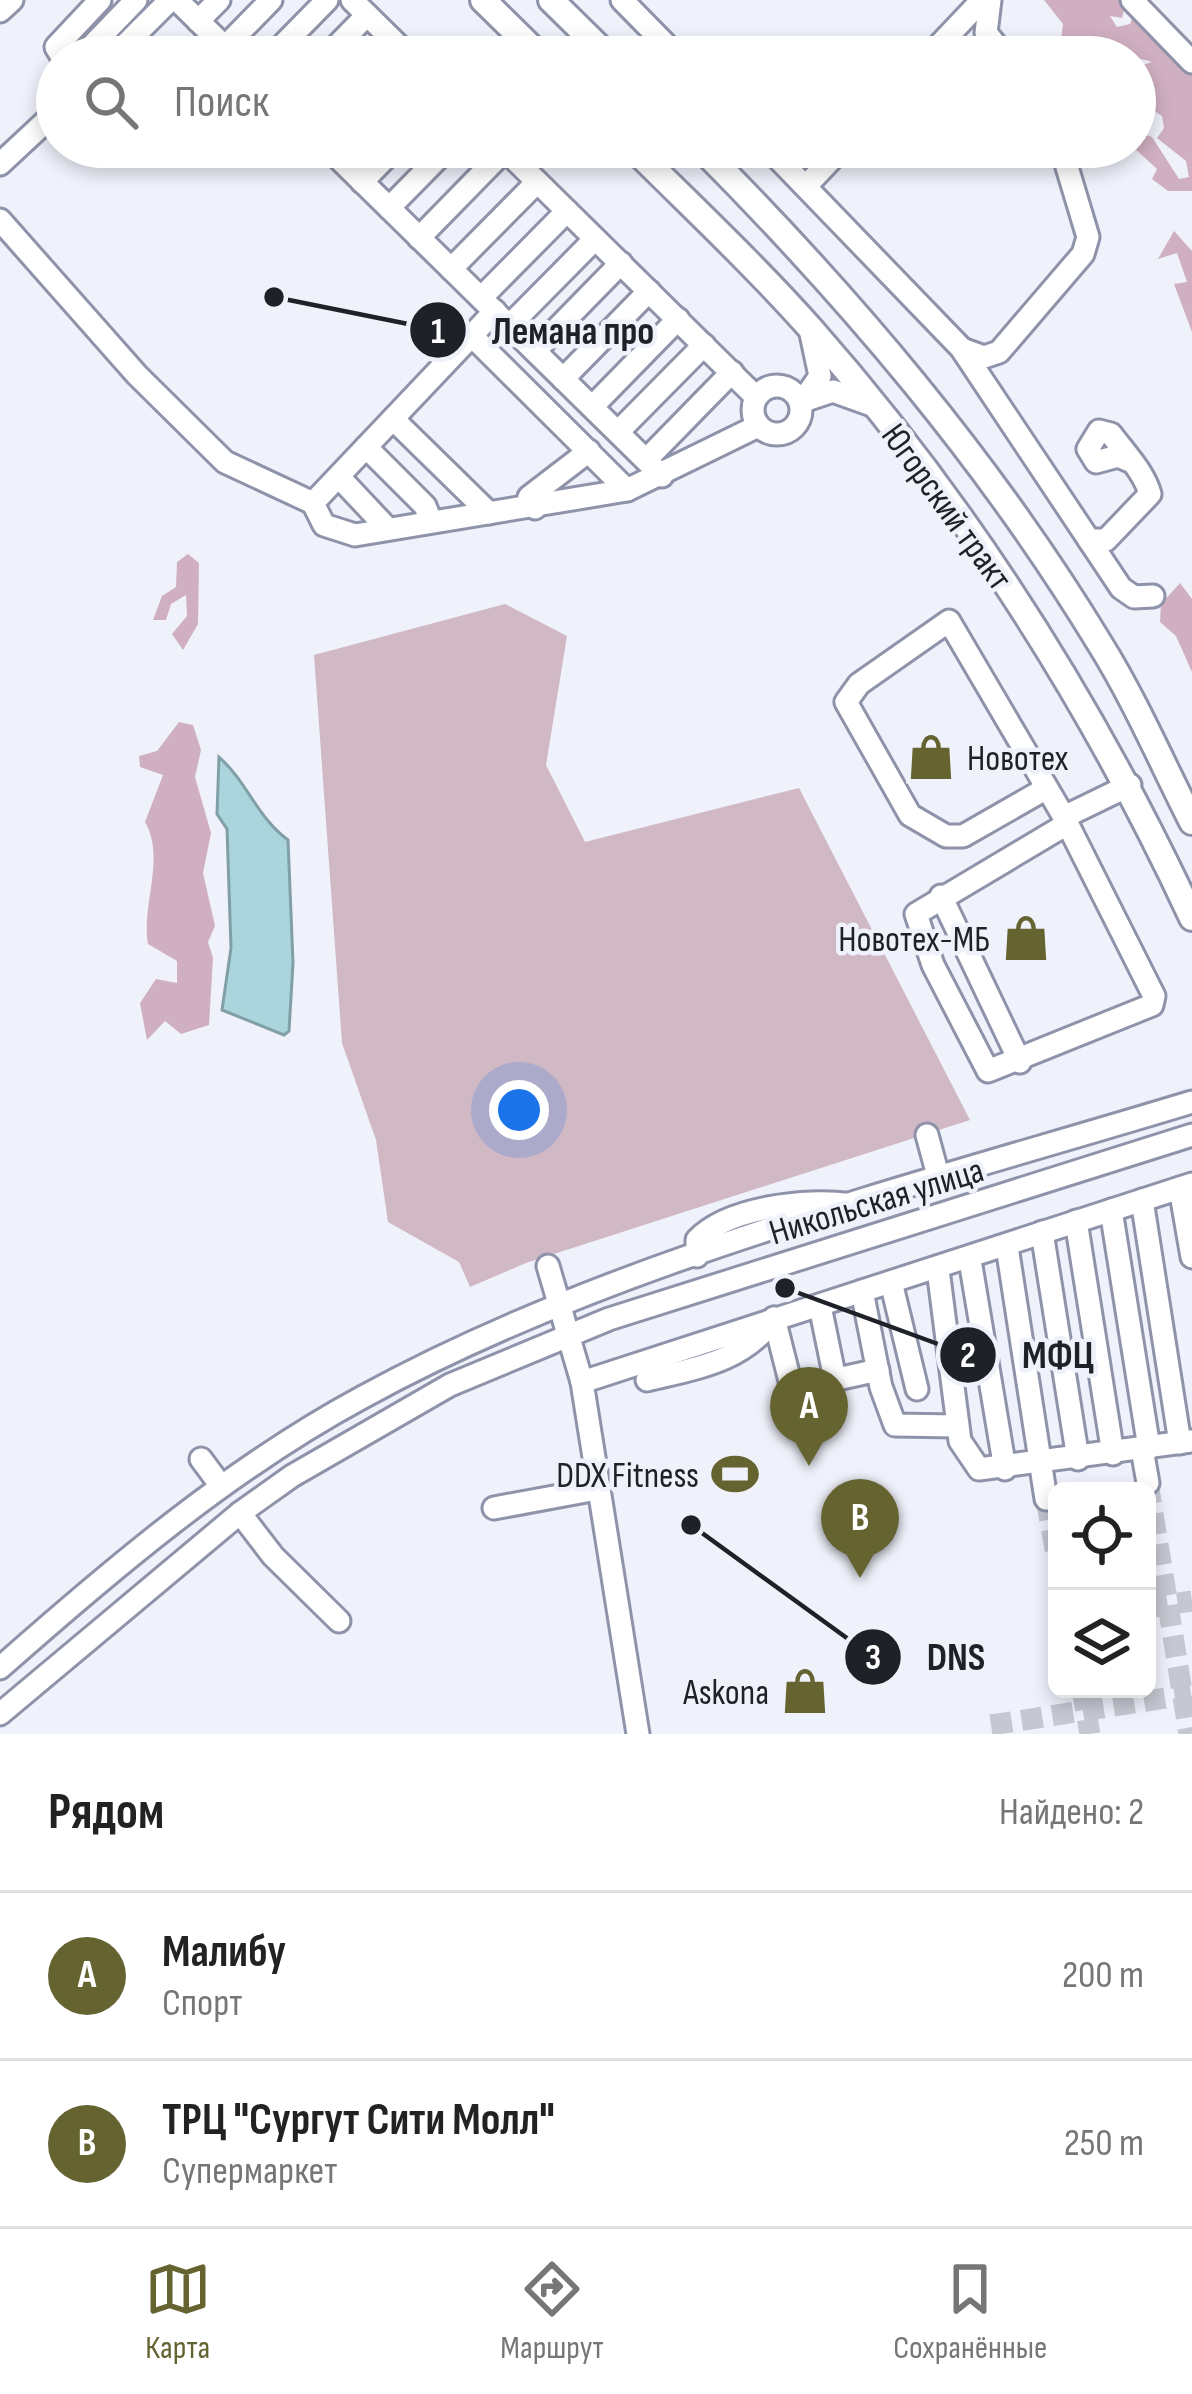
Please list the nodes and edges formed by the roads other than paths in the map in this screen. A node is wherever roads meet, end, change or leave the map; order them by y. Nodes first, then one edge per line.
1 (12, 0) edge
2 (100, 0) edge
3 (174, 0) edge
4 (219, 0) edge
5 (271, 0) edge
6 (327, 0) edge
7 (483, 0) edge
8 (550, 0) edge
9 (622, 0) edge
10 (986, 0) edge
11 (1132, 0) edge
12 (128, 2) edge
13 (359, 7) edge
14 (0, 11) edge
15 (198, 21) junction
16 (146, 24) junction
17 (66, 36) edge
18 (99, 36) edge
19 (134, 36) edge
20 (213, 36) edge
21 (243, 36) edge
22 (292, 36) edge
23 (340, 36) edge
24 (389, 36) edge
25 (520, 36) edge
26 (587, 36) edge
27 (655, 36) edge
28 (949, 36) edge
29 (988, 36) edge
30 (1192, 62) edge
31 (36, 131) edge
32 (0, 164) edge
33 (350, 168) edge
34 (376, 168) edge
35 (428, 168) edge
36 (484, 168) edge
37 (523, 168) edge
38 (653, 168) edge
39 (720, 168) edge
40 (788, 168) edge
41 (823, 168) edge
42 (1068, 168) edge
43 (362, 182) junction
44 (537, 182) junction
45 (806, 186) junction
46 (389, 208) junction
47 (567, 211) junction
48 (0, 220) edge
49 (419, 238) junction
50 (595, 238) junction
51 (621, 263) junction
52 (451, 269) junction
53 (649, 291) junction
54 (495, 312) junction
55 (678, 319) junction
56 (810, 328) junction
57 (472, 336) junction
58 (704, 345) junction
59 (961, 348) junction
60 (535, 351) junction
61 (732, 372) junction
62 (563, 379) junction
63 (756, 397) junction
64 (802, 401) junction
65 (592, 407) junction
66 (876, 407) junction
67 (393, 418) junction
68 (758, 426) junction
69 (618, 433) junction
70 (366, 447) junction
71 (589, 451) junction
72 (1130, 460) dead end
73 (654, 468) junction
74 (566, 470) junction
75 (339, 476) junction
76 (627, 490) junction
77 (577, 499) junction
78 (313, 503) junction
79 (535, 508) junction
80 (489, 513) junction
81 (431, 521) junction
82 (387, 528) junction
83 (1089, 540) junction
84 (1153, 596) dead end
85 (1130, 785) junction
86 (1047, 788) junction
87 (1066, 821) junction
88 (1192, 822) edge
89 (941, 896) junction
90 (1192, 918) edge
91 (1020, 1062) junction
92 (1192, 1102) edge
93 (927, 1135) dead end
94 (1192, 1135) edge
95 (940, 1179) junction
96 (1186, 1186) edge
97 (1142, 1200) junction
98 (1111, 1210) junction
99 (1076, 1221) junction
100 (925, 1222) junction
101 (1189, 1224) edge
102 (1042, 1232) junction
103 (1008, 1253) dead end
104 (1192, 1257) edge
105 (548, 1265) dead end
106 (970, 1266) dead end
107 (938, 1271) junction
108 (891, 1282) junction
109 (862, 1291) junction
110 (561, 1304) junction
111 (820, 1306) junction
112 (774, 1318) junction
113 (570, 1333) junction
114 (878, 1370) junction
115 (835, 1379) junction
116 (647, 1380) dead end
117 (582, 1382) junction
118 (916, 1389) dead end
119 (957, 1426) junction
120 (1186, 1442) edge
121 (1146, 1449) junction
122 (1113, 1454) junction
123 (202, 1459) dead end
124 (1078, 1460) junction
125 (1041, 1465) junction
126 (1005, 1469) junction
127 (1148, 1482) edge
128 (221, 1486) junction
129 (597, 1489) junction
130 (1046, 1499) dead end
131 (494, 1508) dead end
132 (239, 1513) junction
133 (339, 1621) dead end
134 (0, 1668) edge
135 (0, 1714) edge
136 (638, 1734) edge

1 - 14 street
2 - 17 street
3 - 15 street
3 - 16 street
4 - 15 street
5 - 21 street
6 - 22 street
7 - 25 main road
8 - 26 main road
9 - 27 street
10 - 28 street
10 - 29 street
11 - 30 street
12 - 16 street
12 - 18 street
13 - 23 street
13 - 24 street
15 - 20 street
16 - 19 street
31 - 32 street
33 - 43 street
34 - 43 street
35 - 46 street
36 - 49 street
37 - 44 street
38 - 56 main road, Югорский тракт
39 - 88 main road, Югорский тракт
40 - 45 street
41 - 45 street
42 - 59 street
43 - 46 street
44 - 47 street
44 - 52 street
45 - 59 street
46 - 49 street
47 - 50 street
47 - 54 street
48 - 78 street
49 - 52 street
50 - 51 street
50 - 54 street
51 - 53 street
51 - 60 street
52 - 54 street
53 - 55 street
53 - 62 street
54 - 57 street
54 - 60 street
55 - 58 street
55 - 65 street
56 - 64 street
56 - 66 main road, Югорский тракт
57 - 67 street
57 - 71 street
58 - 61 street
58 - 69 street
59 - 83 street
60 - 62 street
61 - 63 street
61 - 73 street
62 - 65 street
63 - 64 street
63 - 68 street
64 - 66 street
64 - 68 street
65 - 69 street
66 - 85 main road, Югорский тракт
67 - 70 street
67 - 80 street
68 - 73 street
69 - 73 street
70 - 75 street
70 - 81 street
71 - 74 street
71 - 76 street
72 - 83 street
73 - 76 street
74 - 77 street
74 - 79 street
75 - 78 street
75 - 82 street
76 - 77 street
77 - 79 street
78 - 82 street
79 - 80 street
80 - 81 street
81 - 82 street
83 - 84 street
85 - 87 street
85 - 90 main road, Югорский тракт
86 - 86 street
86 - 87 street
87 - 89 street
87 - 91 street
89 - 91 street
89 - 91 street
92 - 95 street, Никольская улица
93 - 95 street
94 - 100 street, Никольская улица
95 - 110 street, Никольская улица
96 - 97 street
96 - 101 street
97 - 98 street
97 - 120 street
98 - 99 street
98 - 121 street
99 - 102 street
99 - 122 street
100 - 107 street
100 - 113 street, Никольская улица
101 - 104 street
102 - 107 street
102 - 124 street
103 - 125 street
105 - 110 street
106 - 126 street
107 - 108 street
107 - 119 street
108 - 109 street
108 - 118 street
109 - 111 street
109 - 114 street
110 - 113 street
110 - 128 street, Никольская улица
111 - 112 street
111 - 115 street
112 - 115 street
112 - 116 street
112 - 117 street
113 - 117 street
113 - 132 street, Никольская улица
114 - 115 street
114 - 119 street
117 - 129 street
119 - 126 street
120 - 121 street
121 - 122 street
121 - 127 street
122 - 124 street
123 - 128 street
124 - 125 street
125 - 126 street
125 - 130 street
128 - 134 street, Никольская улица
129 - 131 street
129 - 136 street
132 - 133 street
132 - 135 street, Никольская улица

